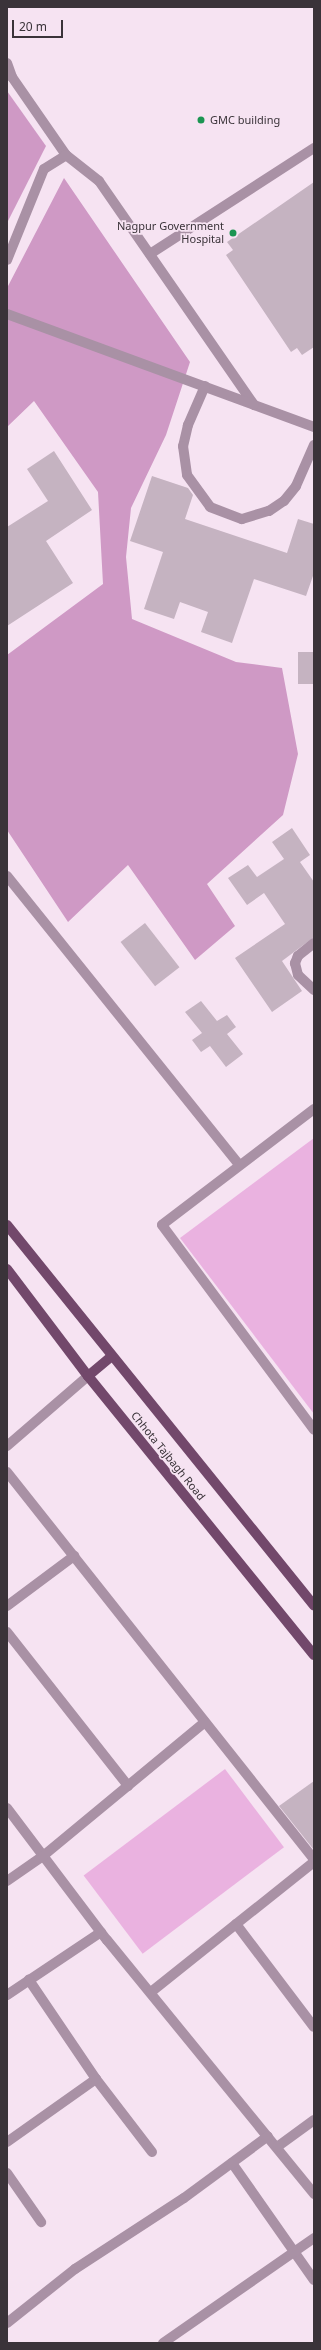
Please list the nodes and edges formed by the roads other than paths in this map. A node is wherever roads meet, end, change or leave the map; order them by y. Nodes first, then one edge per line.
1 (7, 63) edge
2 (10, 79) edge
3 (314, 148) edge
4 (66, 155) junction
5 (150, 254) junction
6 (7, 260) edge
7 (7, 314) edge
8 (206, 386) junction
9 (254, 405) junction
10 (314, 427) edge
11 (314, 444) edge
12 (7, 876) edge
13 (314, 943) edge
14 (314, 990) edge
15 (314, 1109) edge
16 (239, 1165) junction
17 (7, 1225) edge
18 (7, 1269) edge
19 (111, 1357) junction
20 (88, 1376) junction
21 (314, 1430) edge
22 (7, 1446) edge
23 (7, 1472) edge
24 (74, 1556) junction
25 (7, 1606) edge
26 (314, 1606) edge
27 (7, 1632) edge
28 (314, 1655) edge
29 (205, 1722) junction
30 (128, 1786) junction
31 (7, 1808) edge
32 (43, 1856) junction
33 (314, 1861) edge
34 (7, 1881) edge
35 (236, 1924) junction
36 (101, 1932) junction
37 (29, 1980) junction
38 (151, 1992) junction
39 (7, 1995) edge
40 (314, 2027) edge
41 (96, 2079) junction
42 (314, 2120) edge
43 (268, 2136) junction
44 (7, 2142) edge
45 (277, 2147) junction
46 (152, 2152) dead end
47 (232, 2163) junction
48 (7, 2173) edge
49 (314, 2194) edge
50 (41, 2222) dead end
51 (314, 2238) edge
52 (295, 2252) junction
53 (314, 2280) edge
54 (7, 2323) edge
55 (163, 2343) edge

1 - 2 street
2 - 4 street
3 - 5 street
4 - 5 street
4 - 6 street
5 - 9 street
7 - 8 street
8 - 9 street
8 - 11 street
9 - 10 street
12 - 16 street
13 - 14 street
15 - 16 street
16 - 21 street
17 - 19 main road
18 - 20 main road, Chhota Tajbagh Road
19 - 20 main road
19 - 26 main road
20 - 22 street
20 - 28 main road, Chhota Tajbagh Road
23 - 24 street
24 - 25 street
24 - 29 street
27 - 30 street
29 - 30 street
29 - 33 street
30 - 32 street
31 - 32 street
32 - 34 street
32 - 36 street
33 - 35 street
35 - 38 street
35 - 40 street
36 - 37 street
36 - 38 street
37 - 39 street
37 - 41 street
38 - 43 street
41 - 44 street
41 - 46 street
42 - 45 street
43 - 45 street
43 - 47 street
45 - 49 street
47 - 52 street
47 - 54 street
48 - 50 street
51 - 52 street
52 - 53 street
52 - 55 street

